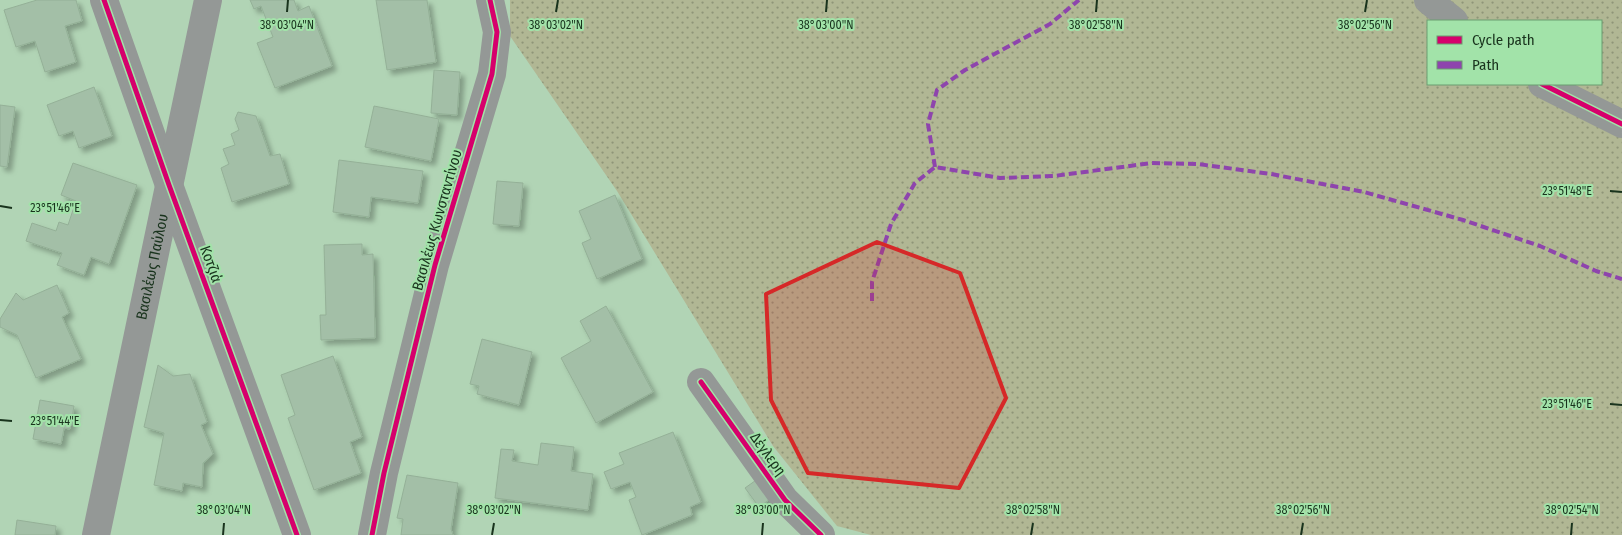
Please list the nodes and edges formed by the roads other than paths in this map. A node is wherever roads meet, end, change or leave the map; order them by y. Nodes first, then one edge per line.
1 (104, 0) edge
2 (208, 0) edge
3 (490, 0) edge
4 (1428, 0) edge
5 (1453, 20) edge
6 (1544, 85) edge
7 (1622, 124) edge
8 (168, 185) junction
9 (700, 382) dead end
10 (96, 535) edge
11 (296, 535) edge
12 (372, 535) edge
13 (820, 535) edge

1 - 8 street, Κοτζιά
2 - 8 street, Βασιλέως Παύλου
3 - 12 street, Βασιλέως Κωνσταντίνου
4 - 5 street
6 - 7 street
8 - 10 street, Βασιλέως Παύλου
8 - 11 street, Κοτζιά
9 - 13 street, Δέγλερη

